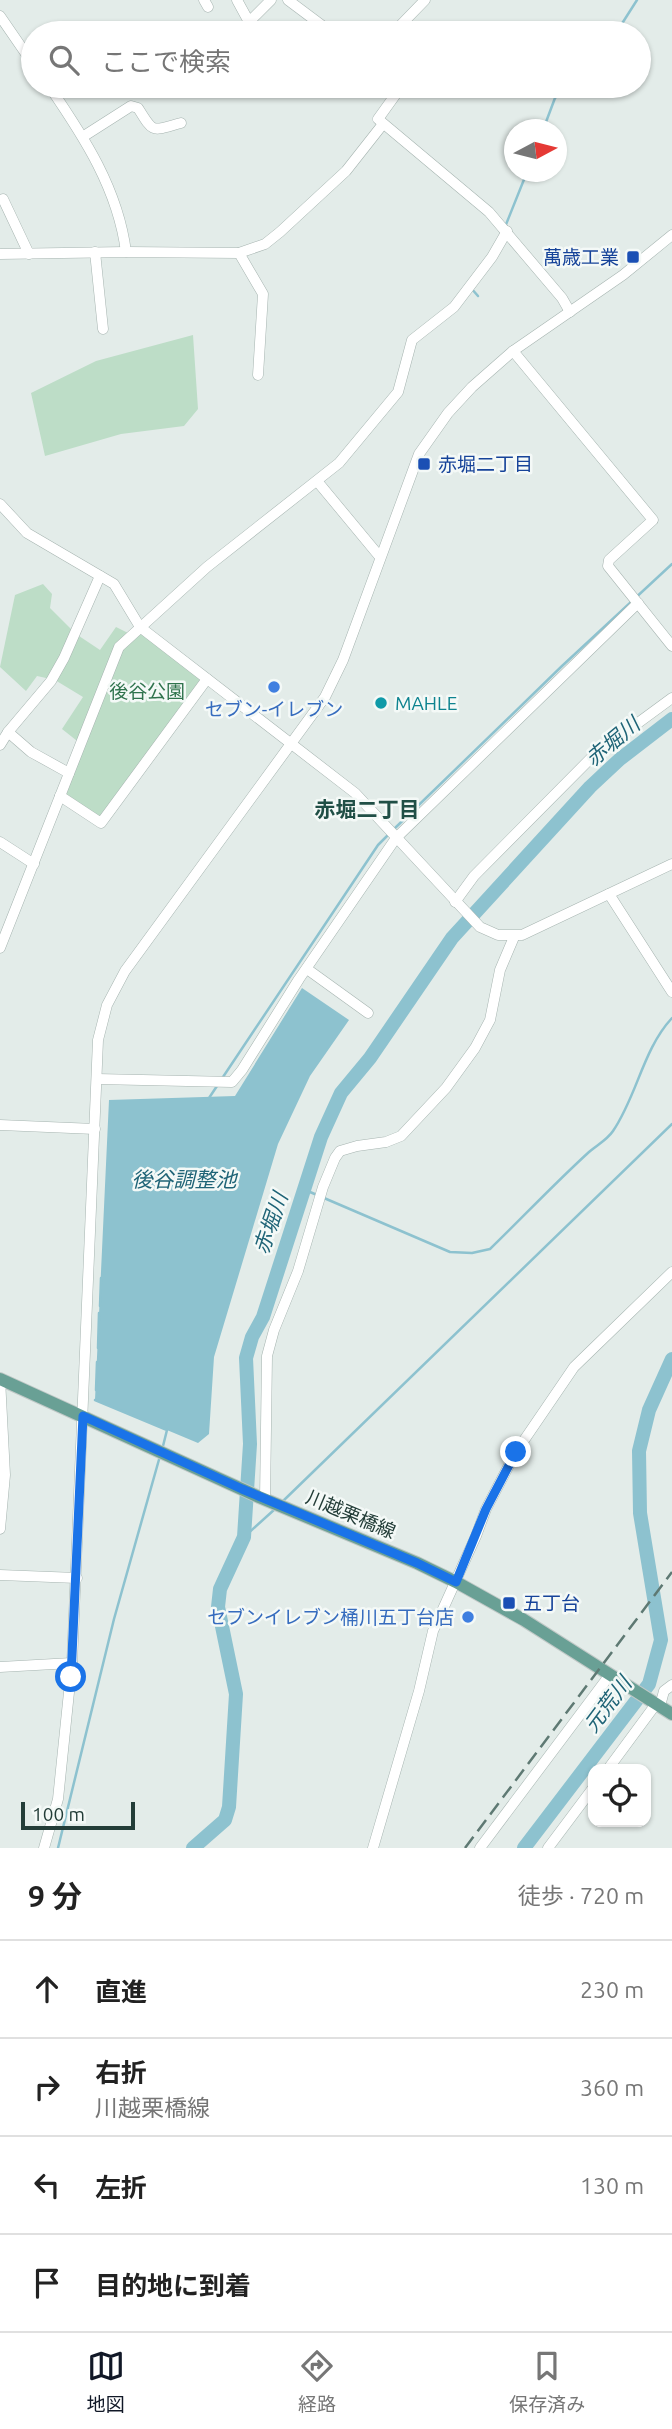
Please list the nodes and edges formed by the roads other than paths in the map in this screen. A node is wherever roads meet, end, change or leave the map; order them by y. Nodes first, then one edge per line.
1 (237, 0) edge
2 (271, 0) edge
3 (288, 0) edge
4 (425, 0) edge
5 (0, 16) edge
6 (248, 21) edge
7 (250, 21) edge
8 (316, 21) edge
9 (405, 21) edge
10 (21, 47) edge
11 (57, 98) edge
12 (394, 98) edge
13 (181, 123) dead end
14 (383, 124) junction
15 (84, 136) junction
16 (13, 192) dead end
17 (2, 200) edge
18 (507, 231) junction
19 (672, 235) edge
20 (126, 251) junction
21 (95, 252) junction
22 (239, 253) junction
23 (0, 254) edge
24 (29, 254) junction
25 (570, 312) junction
26 (103, 329) dead end
27 (513, 351) junction
28 (258, 375) dead end
29 (317, 481) junction
30 (0, 504) edge
31 (380, 557) junction
32 (100, 576) junction
33 (638, 603) junction
34 (140, 627) junction
35 (672, 646) edge
36 (207, 679) junction
37 (672, 698) edge
38 (8, 732) junction
39 (0, 745) edge
40 (291, 745) junction
41 (69, 773) junction
42 (60, 796) junction
43 (396, 838) junction
44 (0, 842) edge
45 (34, 864) junction
46 (672, 864) edge
47 (609, 894) junction
48 (455, 902) junction
49 (514, 937) junction
50 (0, 948) edge
51 (307, 969) junction
52 (672, 992) edge
53 (368, 1013) dead end
54 (97, 1079) junction
55 (0, 1125) edge
56 (95, 1129) junction
57 (672, 1272) edge
58 (0, 1379) edge
59 (83, 1416) junction
60 (262, 1498) junction
61 (0, 1529) edge
62 (0, 1575) edge
63 (76, 1578) junction
64 (456, 1582) junction
65 (72, 1663) junction
66 (0, 1667) edge
67 (614, 1679) junction
68 (672, 1685) edge
69 (656, 1704) junction
70 (672, 1714) edge
71 (611, 1764) edge
72 (588, 1795) edge
73 (44, 1848) edge
74 (373, 1848) edge
75 (480, 1848) edge
76 (548, 1848) edge

1 - 6 street
2 - 7 street
3 - 8 street
4 - 9 street
5 - 10 street
11 - 15 street
12 - 14 street
13 - 15 street
14 - 18 street
14 - 22 street
15 - 20 street
16 - 17 street
17 - 24 street
18 - 25 street
18 - 29 street
19 - 25 street
20 - 21 street
20 - 22 street
21 - 24 street
21 - 26 street
22 - 28 street
23 - 24 street
25 - 27 street
27 - 31 street
27 - 33 street
29 - 31 street
29 - 34 street
30 - 32 street
31 - 40 street
32 - 34 street
32 - 38 street
33 - 35 street
33 - 43 street
34 - 36 street
34 - 41 street
36 - 40 street
36 - 42 street
37 - 48 street
38 - 39 street
38 - 41 street
40 - 43 street
40 - 54 street
41 - 42 street
42 - 45 street
43 - 48 street
43 - 51 street
44 - 45 street
45 - 50 street
46 - 47 street
47 - 49 street
47 - 52 street
48 - 49 street
49 - 60 street
51 - 53 street
51 - 54 street
54 - 56 street
55 - 56 street
56 - 59 street
57 - 64 street
58 - 59 main road, 川越栗橋線
58 - 61 street
59 - 60 main road, 川越栗橋線
59 - 63 street
60 - 64 main road, 川越栗橋線
62 - 63 street
63 - 65 street
64 - 67 main road, 川越栗橋線
64 - 74 street
65 - 66 street
65 - 73 street
67 - 69 main road, 川越栗橋線
67 - 75 street
68 - 69 street
69 - 70 main road, 川越栗橋線
69 - 71 street
72 - 76 street

